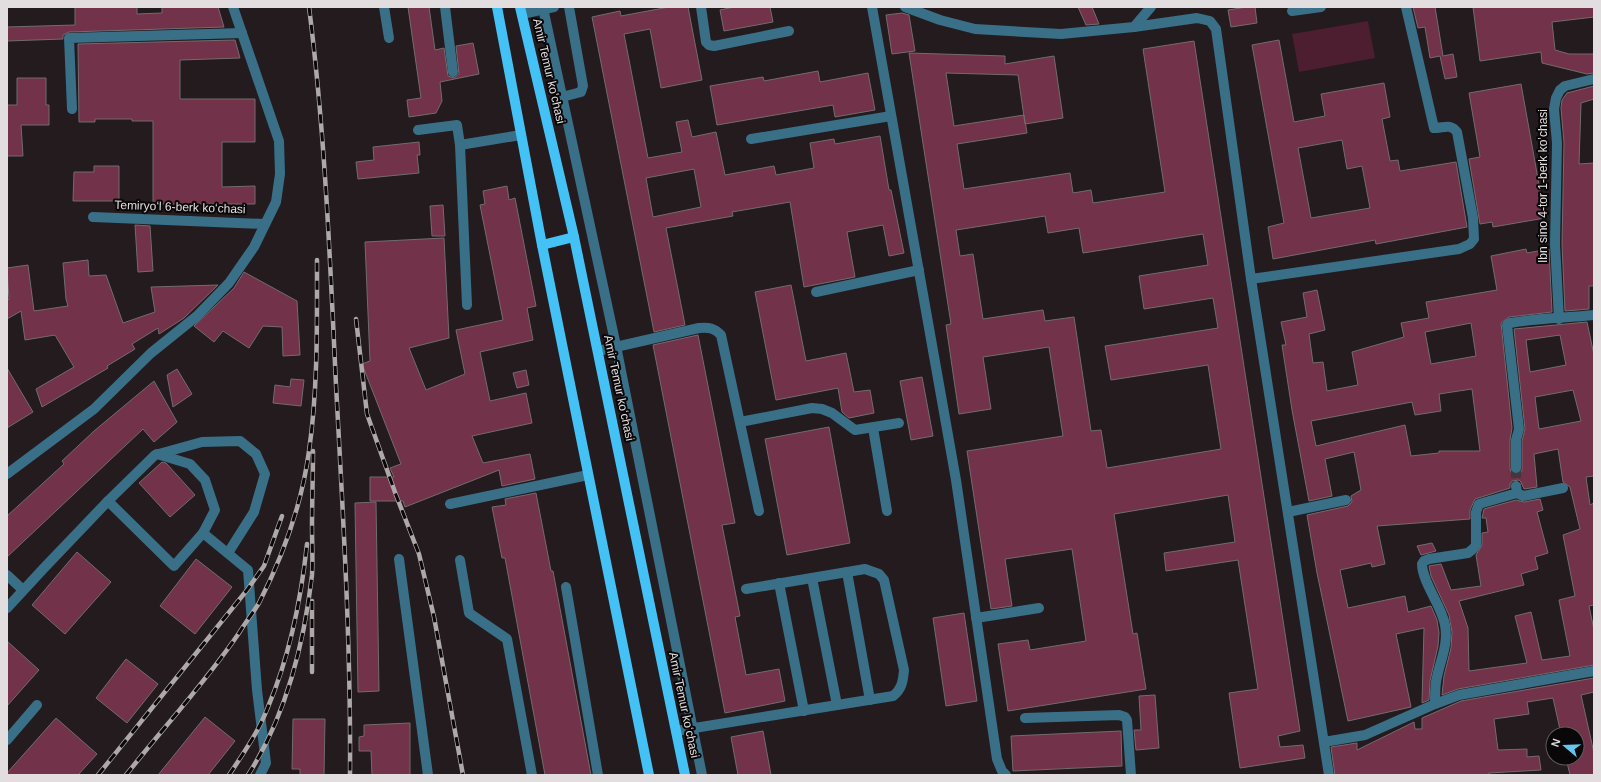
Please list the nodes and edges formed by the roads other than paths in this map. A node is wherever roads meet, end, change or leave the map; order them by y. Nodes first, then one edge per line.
1 (233, 7) edge
2 (384, 7) edge
3 (445, 7) edge
4 (497, 7) edge
5 (554, 7) edge
6 (569, 7) edge
7 (701, 7) edge
8 (872, 7) edge
9 (905, 7) edge
10 (1151, 7) edge
11 (1321, 7) edge
12 (1406, 7) edge
13 (543, 8) junction
14 (521, 11) edge
15 (1292, 11) dead end
16 (1134, 27) junction
17 (789, 32) dead end
18 (242, 33) junction
19 (389, 38) dead end
20 (453, 72) dead end
21 (1594, 79) edge
22 (562, 97) junction
23 (72, 109) dead end
24 (891, 116) junction
25 (418, 130) dead end
26 (521, 135) junction
27 (751, 139) dead end
28 (460, 145) junction
29 (93, 217) dead end
30 (265, 224) junction
31 (574, 237) junction
32 (542, 245) junction
33 (919, 270) junction
34 (1250, 279) junction
35 (816, 292) dead end
36 (467, 305) dead end
37 (1594, 315) edge
38 (1558, 319) junction
39 (616, 346) junction
40 (598, 351) junction
41 (740, 422) junction
42 (900, 424) dead end
43 (873, 428) junction
44 (157, 454) junction
45 (1516, 468) tunnel mouth
46 (7, 474) edge
47 (588, 474) junction
48 (1563, 488) dead end
49 (1346, 500) dead end
50 (108, 501) junction
51 (450, 504) dead end
52 (759, 511) dead end
53 (887, 512) dead end
54 (1288, 512) junction
55 (203, 533) junction
56 (228, 553) junction
57 (399, 558) dead end
58 (460, 560) dead end
59 (847, 572) junction
60 (7, 575) edge
61 (812, 578) junction
62 (779, 583) junction
63 (566, 587) dead end
64 (746, 588) dead end
65 (23, 590) junction
66 (7, 608) edge
67 (1039, 608) dead end
68 (976, 618) junction
69 (1594, 671) edge
70 (870, 700) junction
71 (1435, 704) junction
72 (37, 705) dead end
73 (837, 705) junction
74 (804, 711) junction
75 (1025, 718) dead end
76 (694, 729) junction
77 (676, 732) junction
78 (7, 740) edge
79 (1324, 742) junction
80 (260, 775) edge
81 (428, 775) edge
82 (532, 775) edge
83 (598, 775) edge
84 (649, 775) edge
85 (685, 775) edge
86 (702, 775) edge
87 (1006, 775) edge
88 (1131, 775) edge
89 (1329, 775) edge

1 - 18 street
2 - 19 street
3 - 20 street
4 - 26 main road
5 - 13 street
6 - 22 street
7 - 17 street
8 - 24 street
9 - 16 street
10 - 16 street
11 - 15 street
12 - 34 street
13 - 14 street
13 - 22 street
14 - 31 main road, Amir Temur koʻchasi
16 - 34 street
18 - 23 street
18 - 30 street
21 - 38 street, Ibn sino 4-tor 1-berk koʼchasi
22 - 39 street
24 - 27 street
24 - 33 street
25 - 28 street
26 - 28 street
26 - 32 main road
28 - 36 street
29 - 30 street, Temiryoʻl 6-berk koʻchasi
30 - 46 street
31 - 32 main road
31 - 40 main road, Amir Temur koʻchasi
32 - 47 main road
33 - 35 street
33 - 68 street
34 - 54 street
37 - 38 street
38 - 45 street
39 - 40 street
39 - 41 street
39 - 76 street
40 - 77 main road, Amir Temur koʻchasi
41 - 43 street
41 - 52 street
42 - 43 street
43 - 53 street
44 - 50 street
44 - 55 street
44 - 56 street
47 - 51 street
47 - 84 main road
48 - 71 street
49 - 54 street
50 - 55 street
50 - 65 street
54 - 79 street
55 - 56 street
56 - 80 street
57 - 81 street
58 - 82 street
59 - 61 street
59 - 70 street
59 - 70 street
60 - 65 street
61 - 62 street
61 - 73 street
62 - 64 street
62 - 74 street
63 - 83 street
65 - 66 street
67 - 68 street
68 - 87 street
69 - 71 street
70 - 73 street
71 - 79 street
72 - 78 street
73 - 74 street
74 - 76 street
75 - 88 street
76 - 77 street
76 - 86 street
77 - 85 main road, Amir Temur koʻchasi
79 - 89 street

